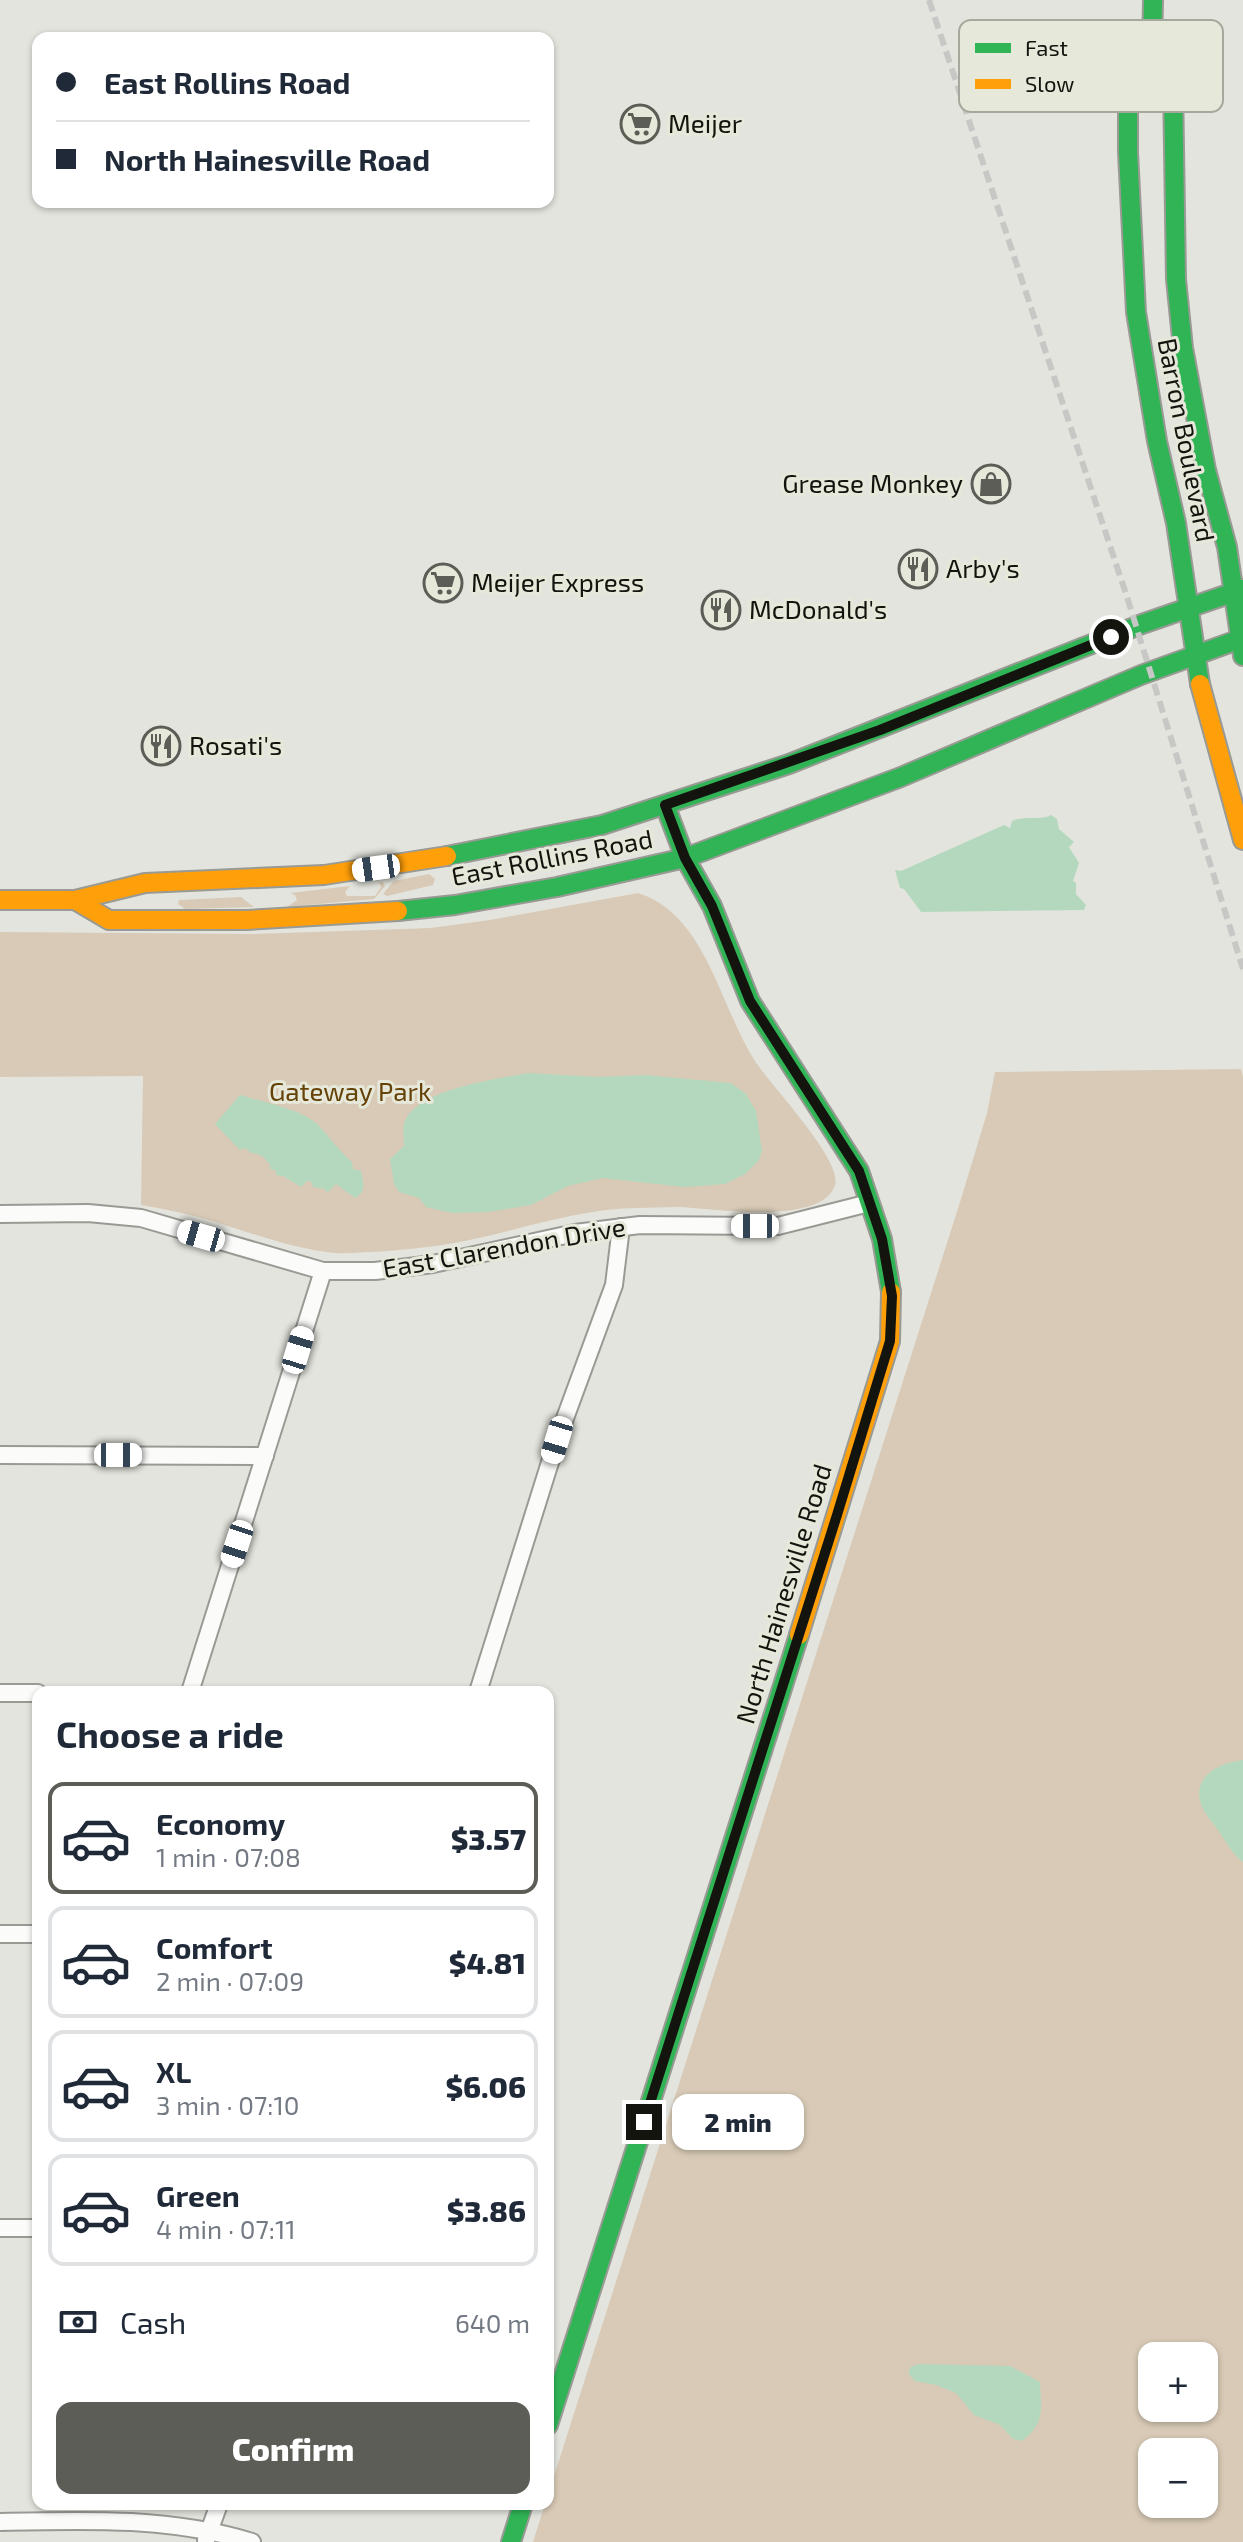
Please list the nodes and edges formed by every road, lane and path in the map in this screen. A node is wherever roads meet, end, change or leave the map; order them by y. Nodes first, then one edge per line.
1 (1153, 0) edge
2 (1153, 20) edge
3 (1128, 112) edge
4 (1173, 112) edge
5 (1238, 591) edge
6 (1188, 608) junction
7 (1242, 644) edge
8 (1195, 655) junction
9 (665, 805) junction
10 (1243, 840) edge
11 (685, 858) junction
12 (0, 900) edge
13 (75, 900) junction
14 (869, 1203) junction
15 (0, 1214) edge
16 (621, 1227) junction
17 (323, 1271) junction
18 (0, 1455) edge
19 (265, 1456) junction
20 (192, 1686) edge
21 (480, 1686) edge
22 (0, 1693) edge
23 (32, 1693) edge
24 (0, 1934) edge
25 (32, 1934) edge
26 (0, 2228) edge
27 (32, 2228) edge
28 (554, 2406) edge
29 (217, 2510) edge
30 (521, 2510) edge
31 (0, 2522) edge
32 (208, 2537) edge
33 (252, 2542) edge
34 (511, 2542) edge

1 - 2 main road
3 - 6 main road, Barron Boulevard
4 - 5 main road, Barron Boulevard
5 - 6 main road, East Rollins Road
5 - 7 main road, Barron Boulevard
6 - 8 main road, Barron Boulevard
6 - 9 main road, East Rollins Road
7 - 8 main road, East Rollins Road
8 - 10 main road, Barron Boulevard
8 - 11 main road, East Rollins Road
9 - 11 main road, North Hainesville Road
9 - 13 main road, East Rollins Road
11 - 13 main road, East Rollins Road
11 - 14 main road, North Hainesville Road
12 - 13 main road, East Rollins Road
14 - 16 street, East Clarendon Drive
14 - 28 main road, North Hainesville Road
15 - 17 street, East Clarendon Drive
16 - 17 street, East Clarendon Drive
16 - 21 street
17 - 19 street
18 - 19 street
19 - 20 street
22 - 23 street
24 - 25 street
26 - 27 street
29 - 32 street
30 - 34 main road
31 - 32 street
32 - 33 street

